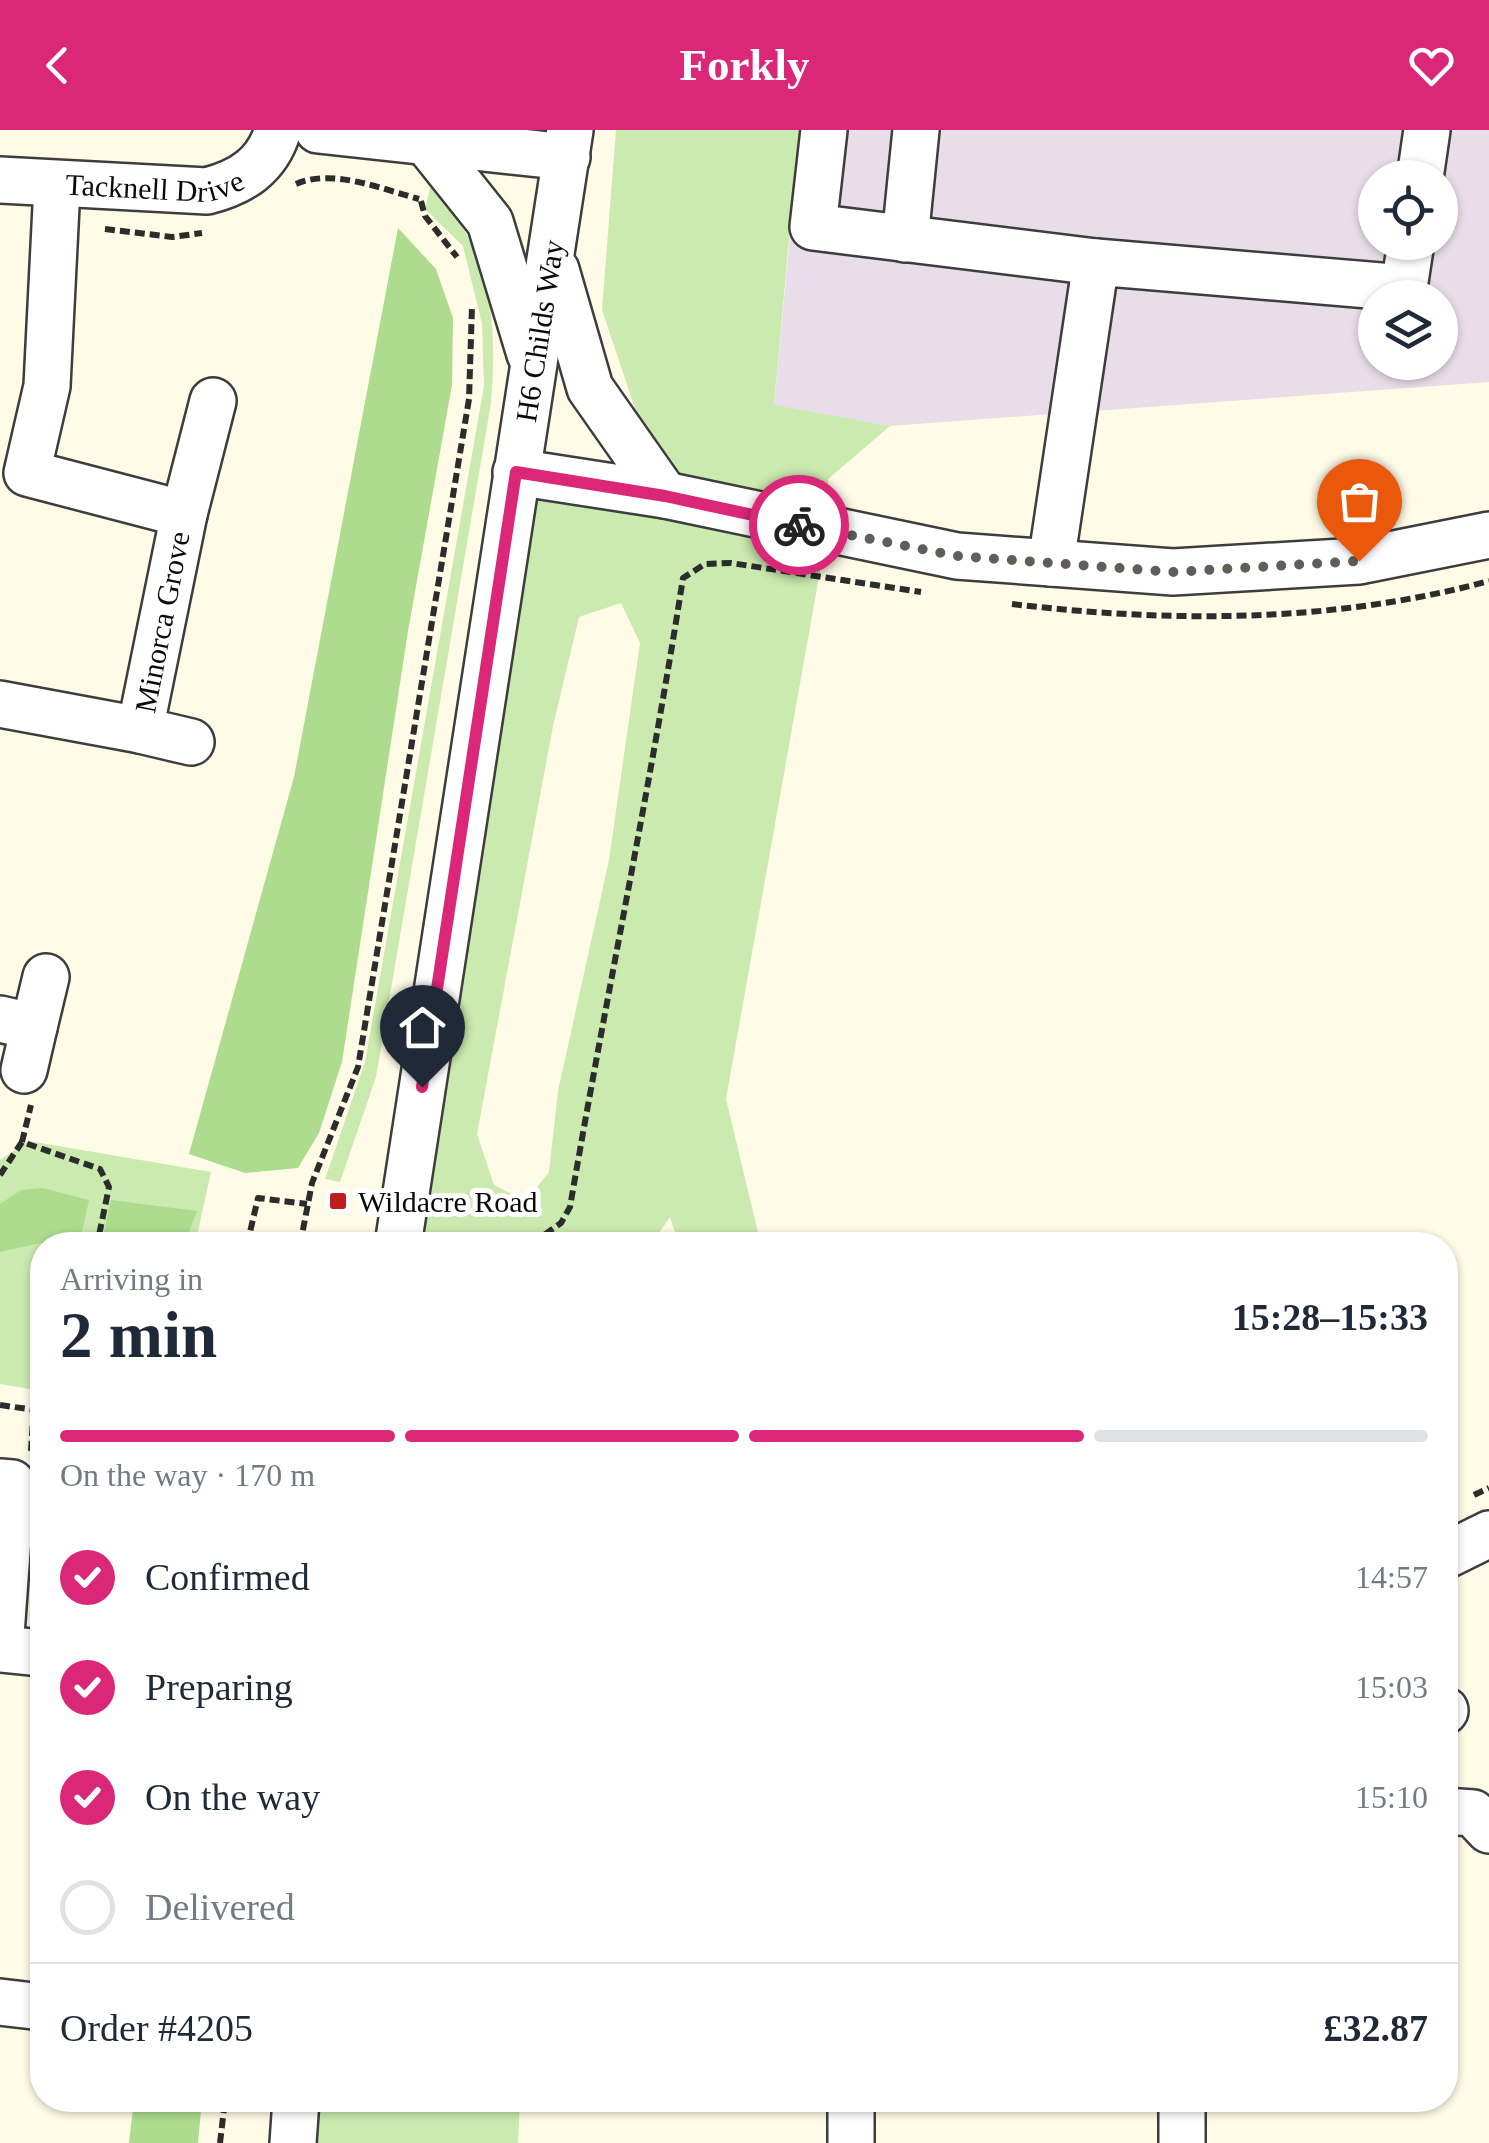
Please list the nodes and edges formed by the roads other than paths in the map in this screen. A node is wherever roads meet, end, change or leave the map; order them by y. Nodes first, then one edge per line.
1 (278, 130) edge
2 (318, 130) edge
3 (824, 130) edge
4 (916, 130) edge
5 (1427, 130) edge
6 (423, 138) junction
7 (569, 144) edge
8 (1423, 160) edge
9 (0, 180) edge
10 (56, 186) junction
11 (905, 238) junction
12 (552, 258) junction
13 (1408, 260) edge
14 (1096, 262) junction
15 (534, 366) junction
16 (213, 401) dead end
17 (13, 471) edge
18 (516, 472) junction
19 (665, 496) junction
20 (184, 514) junction
21 (1489, 534) edge
22 (1051, 563) junction
23 (0, 704) edge
24 (140, 730) junction
25 (191, 742) dead end
26 (46, 977) dead end
27 (20, 1039) edge
28 (400, 1232) edge
29 (0, 1482) edge
30 (1489, 1534) edge
31 (1458, 1550) edge
32 (0, 1648) edge
33 (30, 1652) edge
34 (1458, 1812) edge
35 (1489, 1830) edge
36 (295, 2112) edge
37 (851, 2112) edge
38 (1182, 2112) edge
39 (293, 2143) edge
40 (852, 2143) edge
41 (1182, 2143) edge

1 - 10 street, Tacknell Drive
2 - 6 street
3 - 11 street
4 - 11 street
5 - 8 street
6 - 7 street
6 - 15 street
7 - 12 street, H6 Childs Way
9 - 10 street, Tacknell Drive
10 - 17 street, Minorca Grove
11 - 14 street
12 - 15 street, H6 Childs Way
12 - 19 street
13 - 14 street
14 - 22 street
15 - 18 street, H6 Childs Way
16 - 20 street, Minorca Grove
17 - 20 street, Minorca Grove
18 - 19 street
18 - 28 street, H6 Childs Way
19 - 22 street
20 - 24 street, Minorca Grove
21 - 22 street
23 - 24 street, Minorca Grove
24 - 25 street, Minorca Grove
26 - 27 street
29 - 32 street
30 - 31 street
32 - 33 street
34 - 35 street
36 - 39 street
37 - 40 street
38 - 41 street

